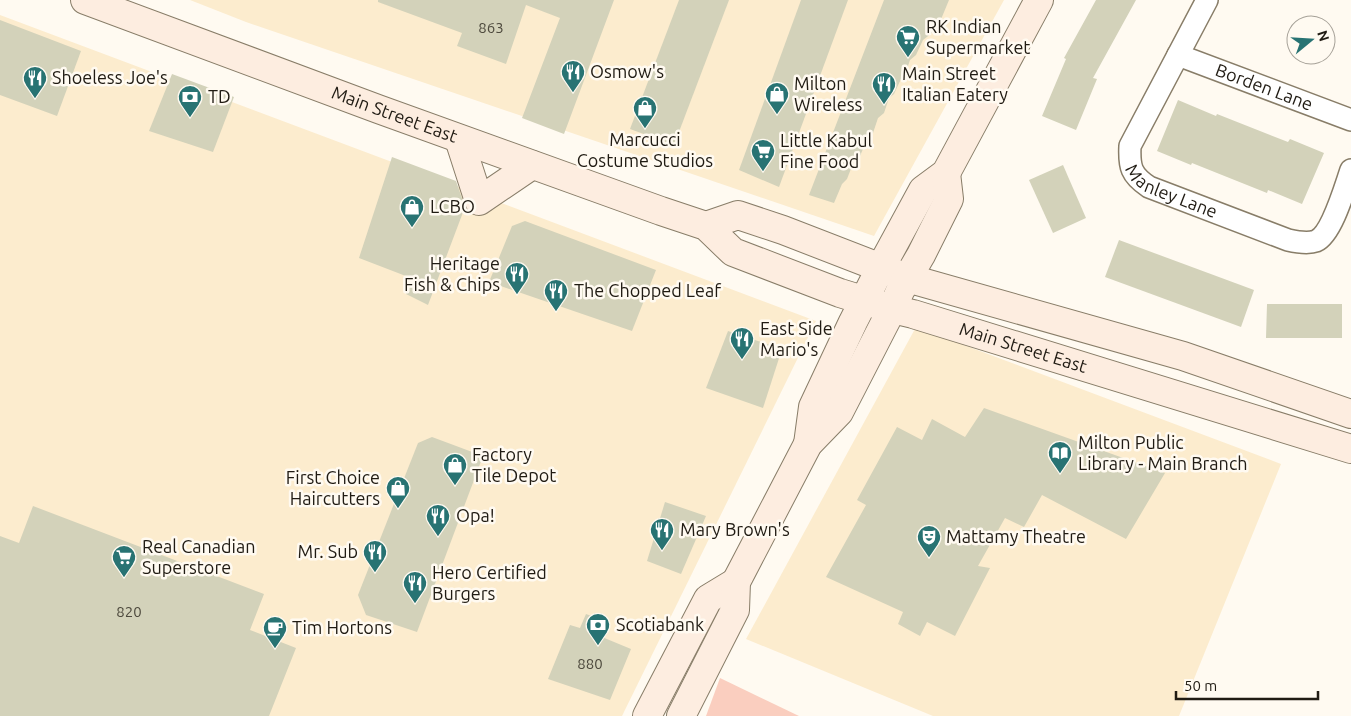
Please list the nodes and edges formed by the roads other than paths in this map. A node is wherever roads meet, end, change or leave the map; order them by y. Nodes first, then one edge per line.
1 (85, 0) edge
2 (1039, 0) edge
3 (1207, 0) edge
4 (1178, 55) junction
5 (1351, 120) edge
6 (459, 139) junction
7 (532, 165) junction
8 (1351, 170) edge
9 (946, 173) junction
10 (706, 226) junction
11 (872, 284) junction
12 (899, 293) junction
13 (1351, 414) edge
14 (808, 444) junction
15 (1351, 449) edge
16 (736, 582) junction
17 (647, 716) edge
18 (681, 716) edge

1 - 6 main road, Main Street East
2 - 9 main road
3 - 4 street, Manley Lane
4 - 5 street, Borden Lane
4 - 8 street, Manley Lane
6 - 7 main road, Main Street East
6 - 7 main road
7 - 10 main road, Main Street East
9 - 11 main road
9 - 12 main road
10 - 11 main road, Main Street East
10 - 11 main road, Main Street East
11 - 12 main road, Main Street East
11 - 14 main road
12 - 13 main road, Main Street East
12 - 14 main road
12 - 15 main road, Main Street East
14 - 16 main road
16 - 17 main road
16 - 18 main road

